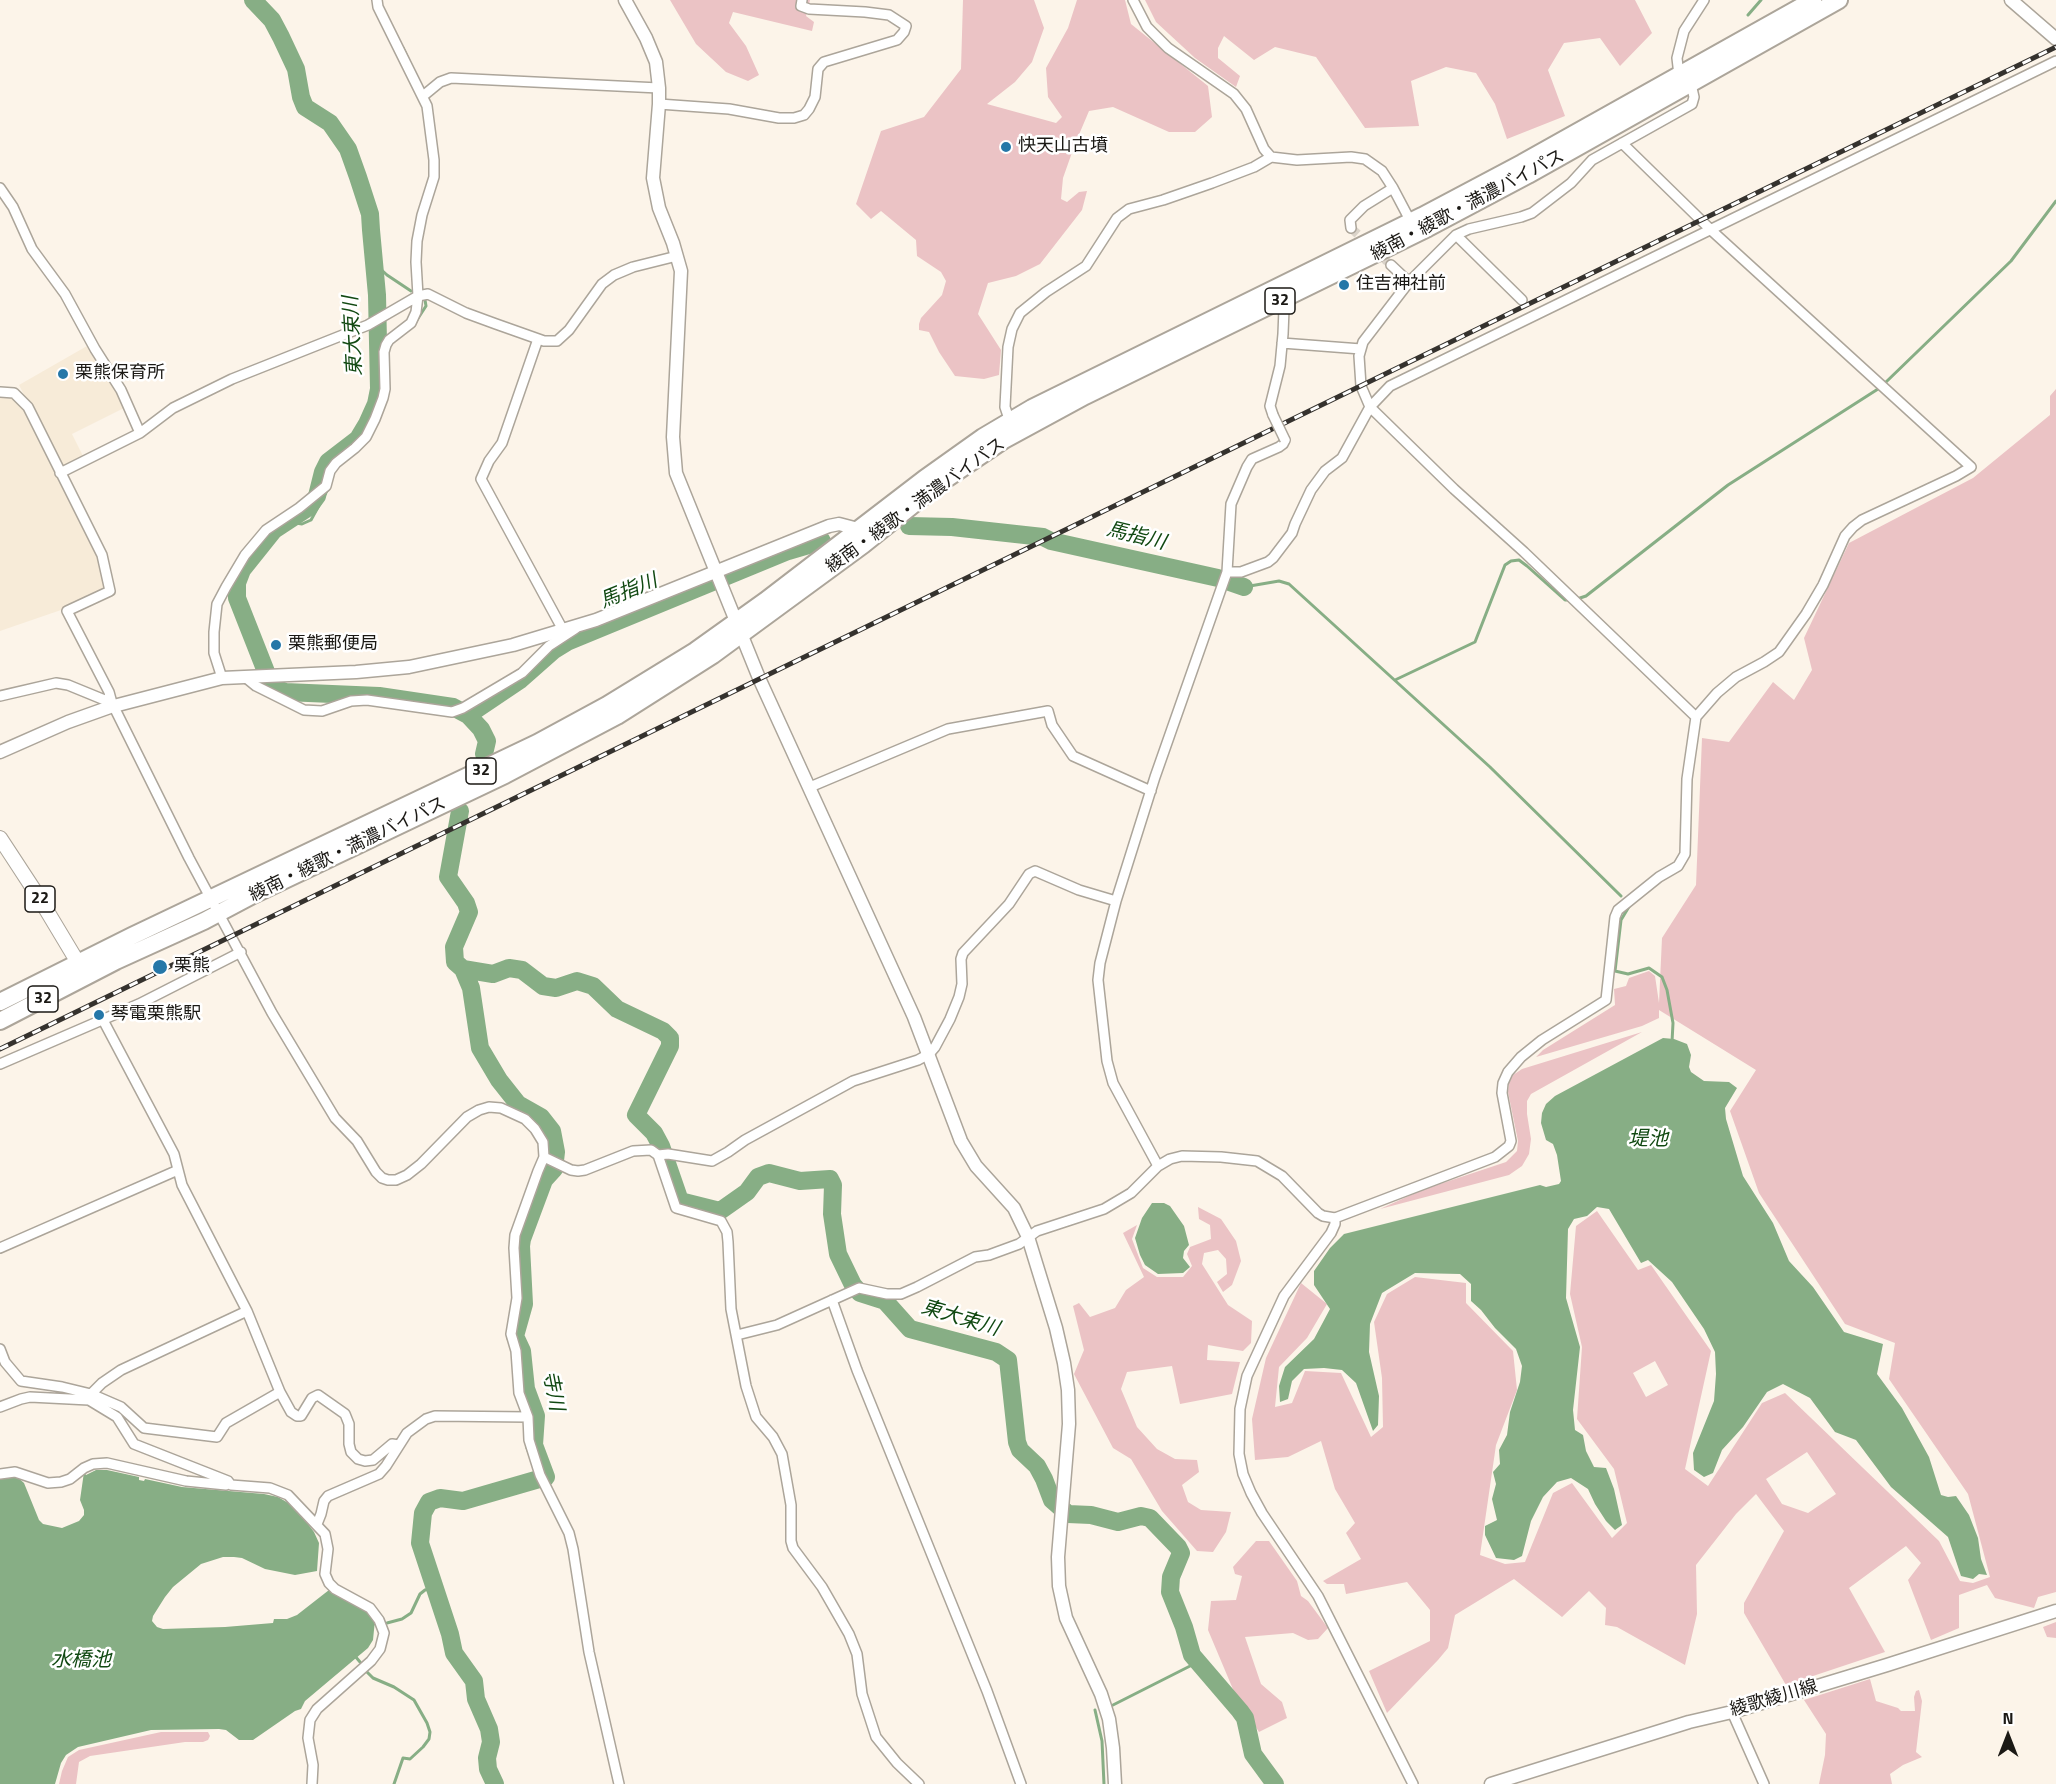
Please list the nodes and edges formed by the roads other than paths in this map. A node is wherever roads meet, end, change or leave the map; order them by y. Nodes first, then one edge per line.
1 (377, 0) edge
2 (625, 0) edge
3 (802, 0) edge
4 (1133, 0) edge
5 (1704, 0) edge
6 (1813, 0) edge
7 (1839, 0) edge
8 (2011, 0) edge
9 (2056, 39) edge
10 (2056, 61) edge
11 (1685, 79) junction
12 (659, 88) junction
13 (424, 95) junction
14 (659, 104) junction
15 (1622, 143) junction
16 (1271, 157) junction
17 (0, 188) edge
18 (1393, 188) junction
19 (1351, 228) dead end
20 (1414, 228) junction
21 (1712, 230) junction
22 (1456, 235) junction
23 (677, 256) junction
24 (1391, 265) tunnel mouth
25 (1409, 282) junction
26 (418, 296) junction
27 (1281, 300) junction
28 (1522, 300) dead end
29 (538, 339) junction
30 (1282, 343) junction
31 (1361, 349) junction
32 (0, 392) edge
33 (1370, 407) junction
34 (1012, 428) junction
35 (140, 433) junction
36 (60, 473) junction
37 (858, 529) junction
38 (719, 577) junction
39 (1225, 578) junction
40 (582, 624) junction
41 (739, 627) junction
42 (563, 630) junction
43 (244, 677) junction
44 (222, 678) junction
45 (0, 696) edge
46 (113, 704) junction
47 (1696, 717) junction
48 (0, 752) edge
49 (810, 787) junction
50 (1151, 791) junction
51 (0, 838) edge
52 (1116, 901) junction
53 (216, 906) junction
54 (241, 952) junction
55 (82, 970) junction
56 (0, 1002) edge
57 (103, 1020) junction
58 (0, 1021) edge
59 (928, 1054) junction
60 (0, 1064) edge
61 (662, 1154) junction
62 (551, 1160) junction
63 (1158, 1166) junction
64 (178, 1170) junction
65 (1335, 1218) junction
66 (1028, 1237) junction
67 (0, 1248) edge
68 (832, 1300) junction
69 (247, 1311) junction
70 (737, 1335) junction
71 (0, 1349) edge
72 (280, 1392) junction
73 (90, 1397) junction
74 (0, 1407) edge
75 (528, 1417) junction
76 (399, 1445) junction
77 (0, 1474) edge
78 (231, 1485) junction
79 (316, 1524) junction
80 (2056, 1611) edge
81 (1731, 1712) junction
82 (312, 1784) edge
83 (619, 1784) edge
84 (919, 1784) edge
85 (1022, 1784) edge
86 (1115, 1784) edge
87 (1413, 1784) edge
88 (1491, 1784) edge
89 (1764, 1784) edge

1 - 13 street
2 - 12 street
3 - 14 street
4 - 16 street
5 - 11 street
6 - 11 highway, 綾南・綾歌・満濃バイパス / 32
7 - 11 highway, 綾南・綾歌・満濃バイパス / 32
8 - 9 street
10 - 21 street
11 - 15 street
11 - 20 highway, 綾南・綾歌・満濃バイパス / 32
12 - 13 street
12 - 14 street
13 - 26 street
14 - 23 street
15 - 21 street
15 - 22 street
16 - 18 street
16 - 34 street
17 - 35 street
18 - 19 street
18 - 20 street
20 - 27 highway, 綾南・綾歌・満濃バイパス / 32
20 - 34 highway, 綾南・綾歌・満濃バイパス / 32
21 - 33 street
21 - 47 street
22 - 25 street
22 - 28 street
23 - 29 street
23 - 38 street
24 - 25 street
25 - 31 street
26 - 29 street
26 - 35 street
26 - 44 street
27 - 30 street
27 - 34 highway, 綾南・綾歌・満濃バイパス / 32
29 - 42 street
30 - 31 street
30 - 39 street, bridge
31 - 33 street
32 - 36 street
33 - 39 street
33 - 47 street
34 - 37 highway, 綾南・綾歌・満濃バイパス / 32
34 - 41 highway, 綾南・綾歌・満濃バイパス / 32
35 - 36 street
36 - 46 street
37 - 38 street
37 - 41 highway, 綾南・綾歌・満濃バイパス / 32
38 - 40 street
38 - 41 street
39 - 50 street
40 - 42 street
40 - 43 street
41 - 49 street
41 - 53 highway, 綾南・綾歌・満濃バイパス / 32
42 - 43 street
43 - 44 street
44 - 46 street
45 - 46 street
46 - 48 street
46 - 53 street
47 - 65 street
49 - 50 street
49 - 59 street
50 - 52 street
51 - 55 main road, 22
52 - 59 street
52 - 63 street
53 - 54 street
53 - 55 highway, 綾南・綾歌・満濃バイパス / 32
54 - 57 street
54 - 62 street
55 - 56 highway, 綾南・綾歌・満濃バイパス / 32
55 - 58 highway, 綾南・綾歌・満濃バイパス / 32
57 - 60 street
57 - 64 street
59 - 61 street
59 - 66 street
61 - 62 street
61 - 70 street
62 - 75 street
63 - 65 street
63 - 66 street
64 - 67 street
64 - 69 street
65 - 87 street
66 - 68 street
66 - 86 street
68 - 70 street
68 - 85 street
69 - 72 street
69 - 73 street
70 - 84 street
71 - 73 street
72 - 73 street
72 - 76 street
73 - 74 street
73 - 78 street
75 - 76 street
75 - 83 street
76 - 79 street
77 - 78 street
78 - 79 street
79 - 82 street
80 - 81 street, 綾歌綾川線
81 - 88 street, 綾歌綾川線
81 - 89 street

